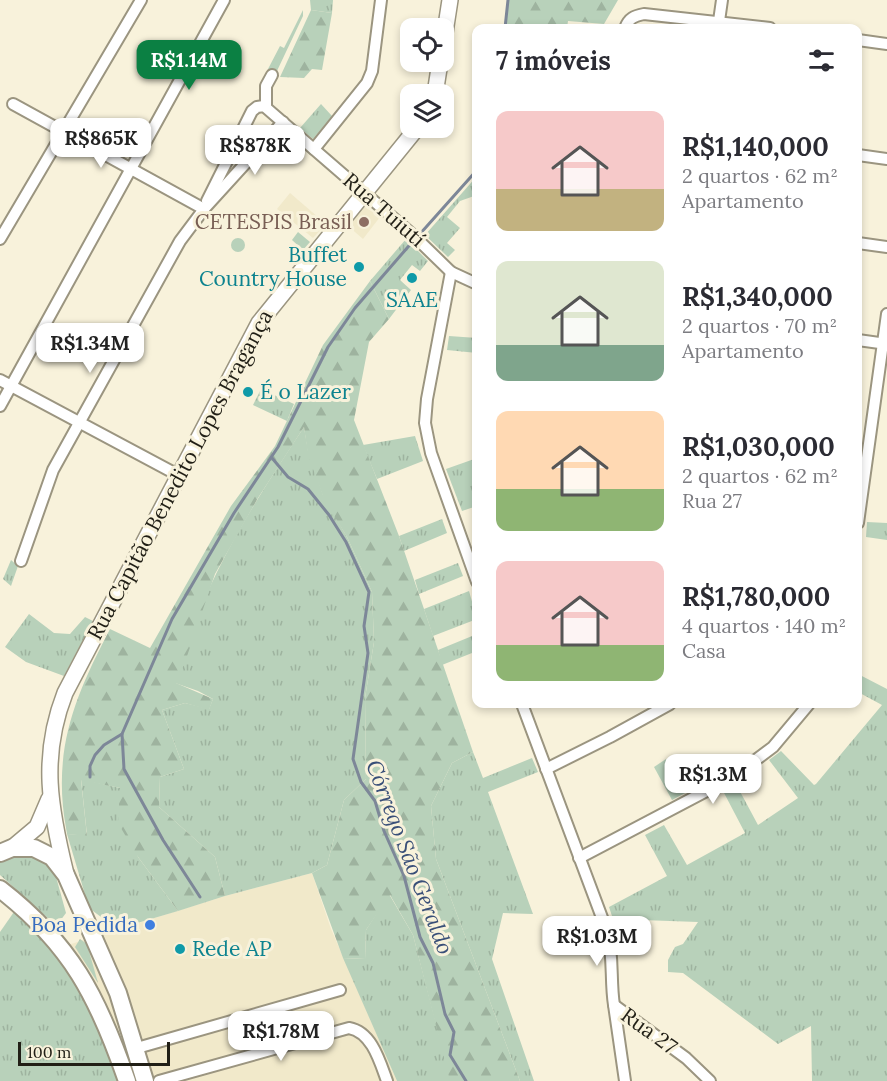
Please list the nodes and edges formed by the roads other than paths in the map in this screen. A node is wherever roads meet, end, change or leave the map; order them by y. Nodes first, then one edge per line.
1 (141, 0) edge
2 (224, 0) edge
3 (381, 0) edge
4 (450, 0) edge
5 (722, 0) edge
6 (447, 18) edge
7 (626, 24) edge
8 (711, 24) edge
9 (718, 24) edge
10 (862, 41) edge
11 (887, 44) edge
12 (272, 75) dead end
13 (13, 104) dead end
14 (262, 106) junction
15 (283, 122) junction
16 (62, 131) junction
17 (409, 138) edge
18 (314, 149) junction
19 (862, 156) edge
20 (887, 159) edge
21 (224, 164) junction
22 (130, 169) junction
23 (237, 175) junction
24 (364, 192) junction
25 (204, 209) junction
26 (0, 239) edge
27 (862, 244) edge
28 (887, 247) edge
29 (452, 272) junction
30 (472, 282) edge
31 (887, 314) edge
32 (862, 340) edge
33 (884, 343) edge
34 (0, 380) edge
35 (11, 386) junction
36 (0, 406) edge
37 (78, 423) junction
38 (863, 439) edge
39 (862, 456) edge
40 (178, 475) junction
41 (21, 561) dead end
42 (472, 568) edge
43 (523, 708) edge
44 (662, 708) edge
45 (806, 708) edge
46 (546, 769) junction
47 (50, 796) junction
48 (4, 852) edge
49 (579, 858) junction
50 (66, 875) junction
51 (0, 889) edge
52 (340, 990) dead end
53 (614, 1005) junction
54 (137, 1048) junction
55 (127, 1081) edge
56 (146, 1081) edge
57 (159, 1081) edge
58 (387, 1081) edge
59 (625, 1081) edge
60 (710, 1081) edge

1 - 16 street
2 - 22 street
3 - 18 street
4 - 6 main road
5 - 9 street
7 - 8 street
10 - 11 street
12 - 14 street
13 - 16 street
14 - 15 street, Rua Tuiutí
14 - 21 street
15 - 18 street, Rua Tuiutí
15 - 23 street
16 - 22 street
16 - 26 street
17 - 24 main road, Rua Capitão Benedito Lopes Bragança
18 - 24 street, Rua Tuiutí
19 - 20 street
21 - 23 street
21 - 25 street
22 - 25 street
22 - 35 street
23 - 25 street
24 - 29 street, Rua Tuiutí
24 - 40 main road, Rua Capitão Benedito Lopes Bragança
25 - 37 street
27 - 28 street
29 - 30 street, Rua Tuiutí
29 - 42 street
31 - 33 street
32 - 33 street
33 - 38 street
34 - 35 street
35 - 36 street
35 - 37 street
37 - 40 street
37 - 41 street
38 - 39 street
40 - 47 main road, Rua Capitão Benedito Lopes Bragança
43 - 46 street, Rua 27
44 - 46 street
45 - 49 street
46 - 49 street, Rua 27
47 - 48 main road, Rua Capitão Benedito Lopes Bragança
47 - 50 main road, Rua Capitão Benedito Lopes Bragança
48 - 50 main road, Rua Capitão Benedito Lopes Bragança
49 - 53 street, Rua 27
50 - 54 main road, Rua Capitão Benedito Lopes Bragança
51 - 55 main road
52 - 54 street
53 - 59 street, Rua 27
53 - 60 street, Rua 27
54 - 56 main road, Rua Capitão Benedito Lopes Bragança
57 - 58 street

